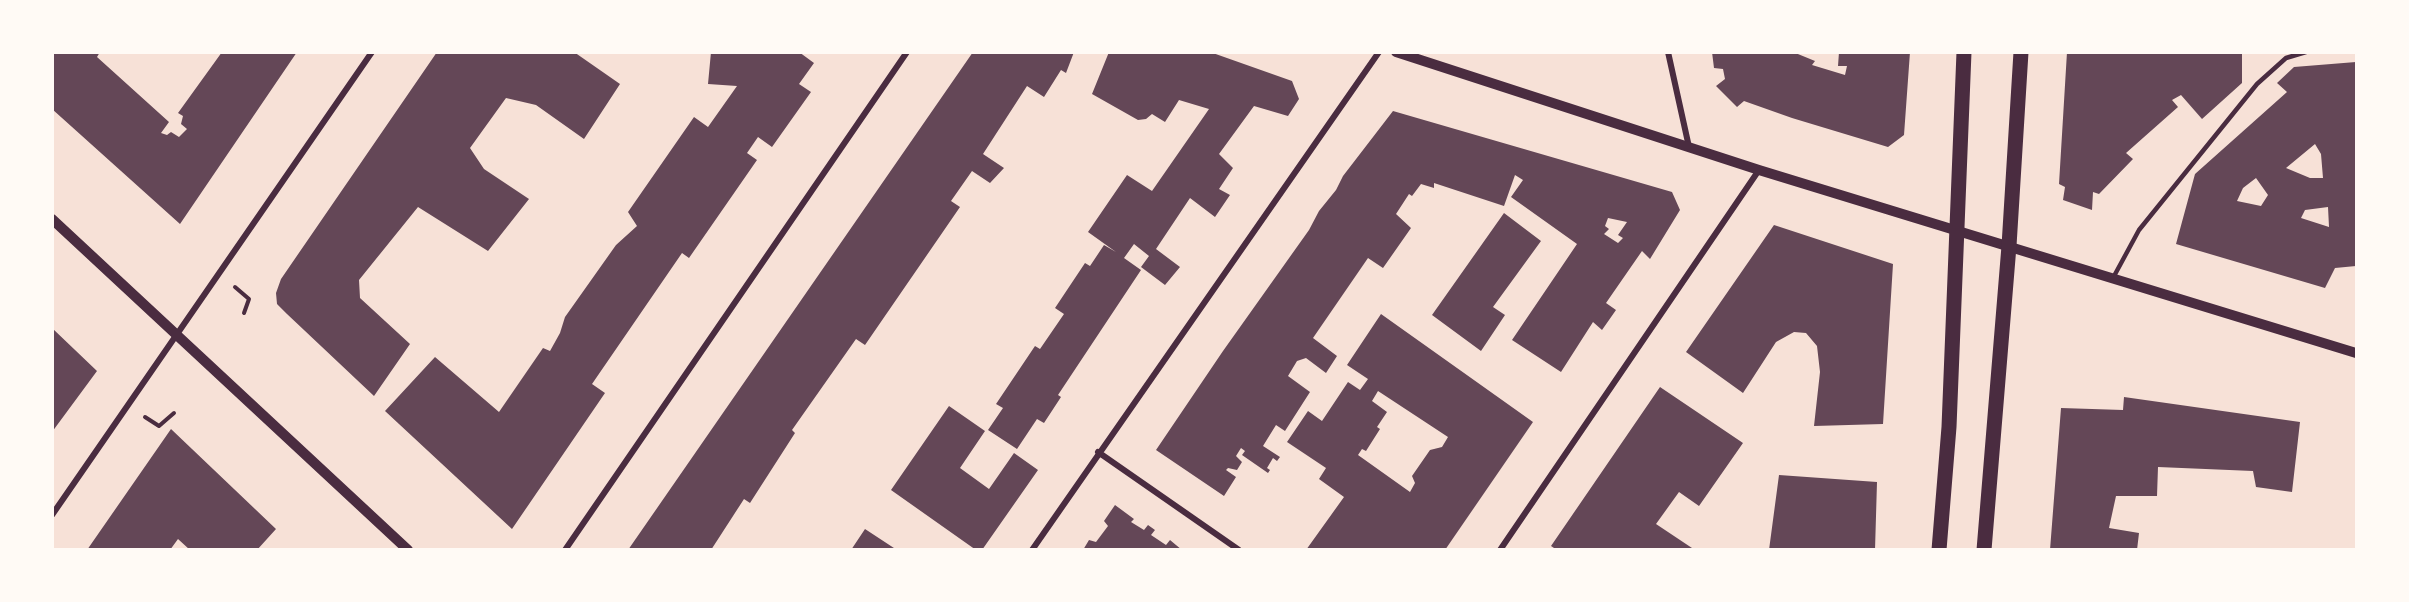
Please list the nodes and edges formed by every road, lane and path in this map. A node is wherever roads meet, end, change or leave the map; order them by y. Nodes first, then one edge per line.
1 (372, 52) edge
2 (907, 52) edge
3 (1379, 52) edge
4 (1396, 52) edge
5 (1668, 52) edge
6 (1964, 52) edge
7 (2021, 52) edge
8 (2306, 52) edge
9 (1689, 147) junction
10 (1759, 170) junction
11 (52, 219) edge
12 (1958, 230) junction
13 (2009, 246) junction
14 (2113, 278) junction
15 (232, 284) dead end
16 (244, 313) dead end
17 (178, 335) junction
18 (2356, 353) edge
19 (174, 413) dead end
20 (141, 415) dead end
21 (1098, 452) junction
22 (52, 515) edge
23 (408, 549) edge
24 (565, 549) edge
25 (1032, 549) edge
26 (1239, 549) edge
27 (1500, 549) edge
28 (1939, 549) edge
29 (1984, 549) edge

1 - 17 street
2 - 24 street
3 - 21 street
4 - 9 street
5 - 9 street
6 - 12 main road
7 - 13 main road
8 - 14 lane
9 - 10 street
10 - 12 street
10 - 27 street
11 - 17 street
12 - 13 street
12 - 28 main road
13 - 14 street
13 - 29 main road
14 - 18 street
15 - 16 path
17 - 22 street
17 - 23 street
19 - 20 path
21 - 25 street
21 - 26 street

